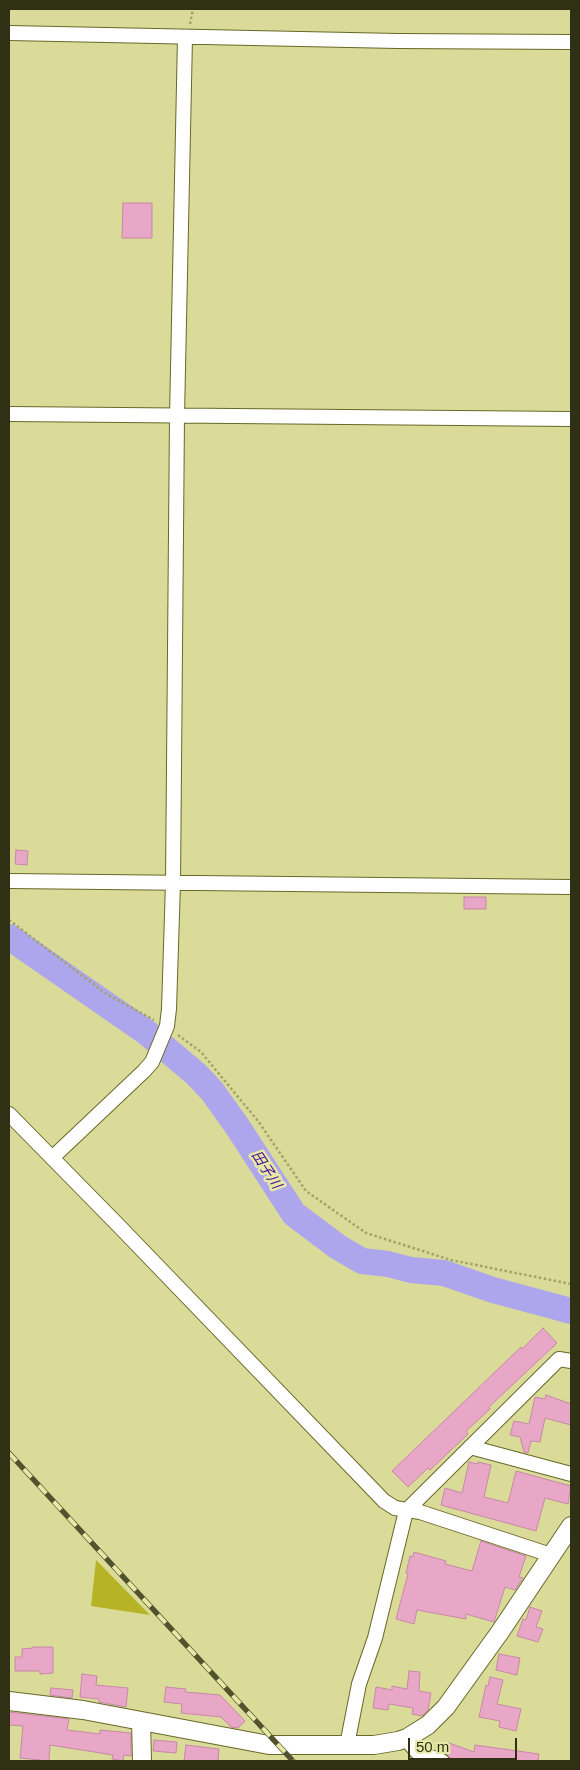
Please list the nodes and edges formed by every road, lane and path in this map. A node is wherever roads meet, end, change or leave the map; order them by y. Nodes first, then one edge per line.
1 (9, 33) edge
2 (185, 37) junction
3 (571, 42) edge
4 (9, 414) edge
5 (178, 416) junction
6 (571, 419) edge
7 (9, 881) edge
8 (172, 883) junction
9 (571, 887) edge
10 (9, 920) edge
11 (166, 1029) junction
12 (9, 1114) edge
13 (52, 1158) junction
14 (571, 1284) edge
15 (571, 1361) edge
16 (470, 1447) junction
17 (571, 1474) edge
18 (406, 1511) junction
19 (571, 1526) edge
20 (551, 1555) junction
21 (9, 1701) edge
22 (141, 1721) junction
23 (407, 1738) junction
24 (347, 1745) junction
25 (142, 1761) edge
26 (442, 1761) edge

1 - 2 street
2 - 3 street
2 - 5 street
4 - 5 street
5 - 6 street
5 - 8 street
7 - 8 street
8 - 9 street
8 - 11 street
10 - 11 path
11 - 13 street
11 - 14 path
12 - 13 street
13 - 18 street
15 - 16 street
16 - 17 street
16 - 18 street
18 - 20 street
18 - 24 street
19 - 20 street
20 - 23 street
21 - 22 street
22 - 24 street
22 - 25 street
23 - 24 street
23 - 26 street

